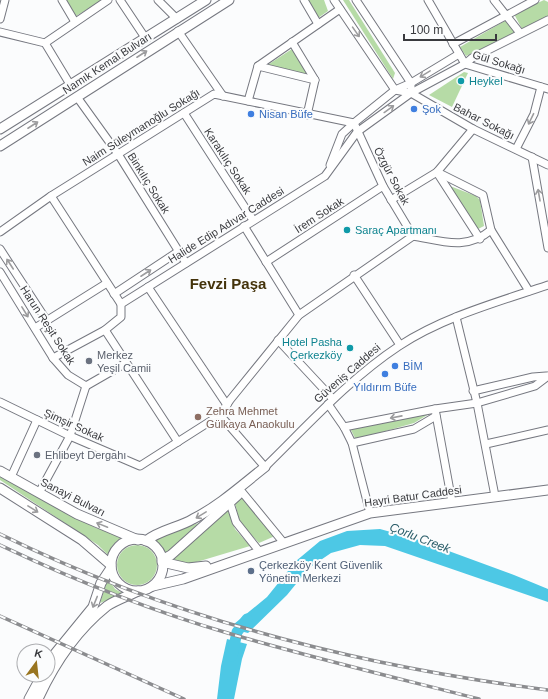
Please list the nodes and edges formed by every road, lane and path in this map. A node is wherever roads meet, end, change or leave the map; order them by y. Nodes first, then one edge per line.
1 (5, 0) edge
2 (62, 0) edge
3 (108, 0) edge
4 (120, 0) edge
5 (158, 0) edge
6 (206, 0) edge
7 (229, 0) edge
8 (304, 0) edge
9 (334, 0) edge
10 (356, 0) edge
11 (428, 0) edge
12 (535, 0) edge
13 (497, 1) edge
14 (340, 9) junction
15 (505, 15) junction
16 (0, 19) edge
17 (177, 19) junction
18 (548, 20) edge
19 (75, 22) junction
20 (318, 24) junction
21 (178, 31) junction
22 (0, 32) edge
23 (520, 33) junction
24 (146, 39) junction
25 (292, 42) junction
26 (45, 43) junction
27 (453, 44) junction
28 (459, 54) junction
29 (465, 64) junction
30 (258, 66) junction
31 (315, 80) junction
32 (411, 83) junction
33 (71, 86) junction
34 (545, 88) edge
35 (395, 90) junction
36 (411, 93) junction
37 (223, 96) junction
38 (76, 97) junction
39 (248, 101) junction
40 (184, 113) junction
41 (307, 115) junction
42 (354, 124) junction
43 (0, 129) edge
44 (473, 129) junction
45 (357, 132) junction
46 (0, 146) edge
47 (516, 149) junction
48 (118, 154) junction
49 (532, 157) junction
50 (548, 165) edge
51 (437, 172) junction
52 (326, 176) junction
53 (383, 186) junction
54 (51, 196) junction
55 (391, 200) junction
56 (253, 220) junction
57 (244, 226) junction
58 (491, 230) junction
59 (0, 232) edge
60 (413, 236) junction
61 (480, 239) junction
62 (548, 248) edge
63 (0, 249) edge
64 (179, 252) junction
65 (266, 262) junction
66 (186, 263) junction
67 (0, 272) edge
68 (354, 276) junction
69 (107, 283) junction
70 (548, 284) edge
71 (148, 287) junction
72 (529, 292) junction
73 (114, 294) junction
74 (121, 304) junction
75 (299, 315) junction
76 (456, 317) junction
77 (47, 321) junction
78 (35, 328) junction
79 (104, 330) junction
80 (278, 340) junction
81 (400, 345) junction
82 (54, 358) junction
83 (126, 363) junction
84 (547, 376) edge
85 (86, 386) junction
86 (473, 391) junction
87 (0, 402) edge
88 (331, 402) junction
89 (477, 403) junction
90 (227, 405) junction
91 (435, 412) junction
92 (220, 415) junction
93 (37, 420) junction
94 (344, 427) junction
95 (548, 430) edge
96 (70, 436) junction
97 (178, 442) junction
98 (352, 443) junction
99 (486, 444) junction
100 (265, 467) junction
101 (0, 471) edge
102 (11, 477) junction
103 (0, 488) edge
104 (548, 490) edge
105 (242, 492) junction
106 (39, 493) junction
107 (495, 496) junction
108 (230, 502) junction
109 (452, 502) junction
110 (370, 513) junction
111 (142, 540) junction
112 (283, 542) junction
113 (259, 551) junction
114 (241, 558) junction
115 (162, 561) junction
116 (111, 566) junction
117 (153, 586) junction
118 (138, 591) junction
119 (56, 655) edge
120 (38, 683) edge
121 (29, 699) edge
122 (38, 699) edge

1 - 16 street
2 - 19 street
3 - 19 street
4 - 24 street
5 - 17 street
6 - 17 main road, Namık Kemal Bulvarı
7 - 21 main road, Namık Kemal Bulvarı
8 - 20 street
9 - 14 street
10 - 32 street
11 - 27 street, Gül Sokağı
12 - 15 street
13 - 15 street
14 - 20 street
14 -> 35 street
15 - 23 street
15 - 27 street
17 - 24 main road, Namık Kemal Bulvarı
18 - 23 street, Halide Edip Adıvar Caddesi
19 - 26 street
20 - 25 street
21 - 37 street
38 -> 21 main road, Namık Kemal Bulvarı
22 - 26 street
23 - 29 street, Halide Edip Adıvar Caddesi
24 - 33 main road, Namık Kemal Bulvarı
25 - 30 street
25 - 31 street
26 - 33 street
27 - 28 street, Gül Sokağı
28 - 29 street, Gül Sokağı
28 -> 32 street
29 - 34 street, Gül Sokağı
29 - 36 street, Halide Edip Adıvar Caddesi
30 - 31 street
30 - 39 street
31 - 41 street
32 - 35 street
32 - 36 street
33 - 43 main road, Namık Kemal Bulvarı
34 -> 47 street
35 - 36 street, Bahar Sokağı
35 - 42 street
36 - 44 street, Bahar Sokağı
45 -> 36 street, Halide Edip Adıvar Caddesi
37 - 39 street, Naim Süleymanoğlu Sokağı
37 - 40 street, Naim Süleymanoğlu Sokağı
46 -> 38 main road, Namık Kemal Bulvarı
38 - 48 street, Binkılıç Sokak
39 - 41 street, Naim Süleymanoğlu Sokağı
40 - 48 street, Naim Süleymanoğlu Sokağı
40 - 56 street, Karakılıç Sokak
41 - 42 street, Naim Süleymanoğlu Sokağı
42 - 45 street, Özgür Sokak
42 - 52 street
44 - 47 street, Bahar Sokağı
44 - 51 street
45 - 52 street, Halide Edip Adıvar Caddesi
45 - 53 street, Özgür Sokak
47 - 49 street, Bahar Sokağı
48 - 54 street, Naim Süleymanoğlu Sokağı
48 - 64 street, Binkılıç Sokak
49 - 50 street, Bahar Sokağı
62 -> 49 street
51 - 55 street
51 - 58 street
51 - 61 street
52 - 56 street, Halide Edip Adıvar Caddesi
53 - 55 street, Özgür Sokak
53 - 65 street, İrem Sokak
54 - 59 street, Naim Süleymanoğlu Sokağı
54 - 69 street
55 - 60 street, Özgür Sokak
56 - 57 street, Halide Edip Adıvar Caddesi
57 - 65 street
57 - 66 street, Halide Edip Adıvar Caddesi
58 - 61 street
58 - 72 street
60 - 61 street
60 - 68 street
77 -> 63 street, Harun Reşit Sokak
64 - 66 street, Binkılıç Sokak
73 -> 64 street, Halide Edip Adıvar Caddesi
65 - 75 street
66 - 71 street, Halide Edip Adıvar Caddesi
67 -> 78 street, Harun Reşit Sokak
68 - 75 street
68 - 81 street
69 - 73 street
69 - 77 street
70 - 72 street, Güveniş Caddesi
71 - 74 street, Halide Edip Adıvar Caddesi
71 - 90 street
72 - 76 street, Güveniş Caddesi
73 - 74 street
74 - 79 street
75 - 80 street
76 - 81 street, Güveniş Caddesi
76 - 86 street
77 - 78 street
78 - 82 street, Harun Reşit Sokak
79 - 82 street
79 - 83 street
80 - 88 street
80 - 90 street
81 - 88 street, Güveniş Caddesi
82 - 85 street, Harun Reşit Sokak
83 - 85 street
83 - 97 street
84 - 86 street
84 - 89 street
85 - 96 street
86 - 89 street
87 - 93 street, Şimşir Sokak
88 - 94 street
88 - 100 street, Güveniş Caddesi
89 - 91 street
89 - 99 street
90 - 92 street
91 -> 94 street
91 - 98 street
91 - 109 street
92 - 97 street
92 - 100 street
93 - 96 street, Şimşir Sokak
93 - 102 street
94 - 98 street
95 - 99 street
96 - 97 street, Şimşir Sokak
96 - 106 street
98 - 110 street
99 - 107 street
100 - 105 main road, Güveniş Caddesi
100 -> 111 main road, Güveniş Caddesi
101 - 102 main road, Sanayi Bulvarı
102 - 106 main road, Sanayi Bulvarı
103 -> 116 main road
104 - 107 main road, Hayri Batur Caddesi
105 - 108 main road, Güveniş Caddesi
105 - 112 street
111 -> 106 main road, Sanayi Bulvarı
107 - 109 main road, Hayri Batur Caddesi
108 - 113 street
108 - 115 main road, Güveniş Caddesi
109 - 110 main road, Hayri Batur Caddesi
110 - 112 main road, Hayri Batur Caddesi
111 - 115 main road
111 - 116 main road
112 - 113 main road, Hayri Batur Caddesi
113 - 114 main road, Hayri Batur Caddesi
114 - 115 main road, Hayri Batur Caddesi
114 - 117 main road, Hayri Batur Caddesi
115 - 117 main road
116 - 118 main road
116 -> 119 main road
117 - 118 main road
118 - 122 main road
120 - 121 main road

